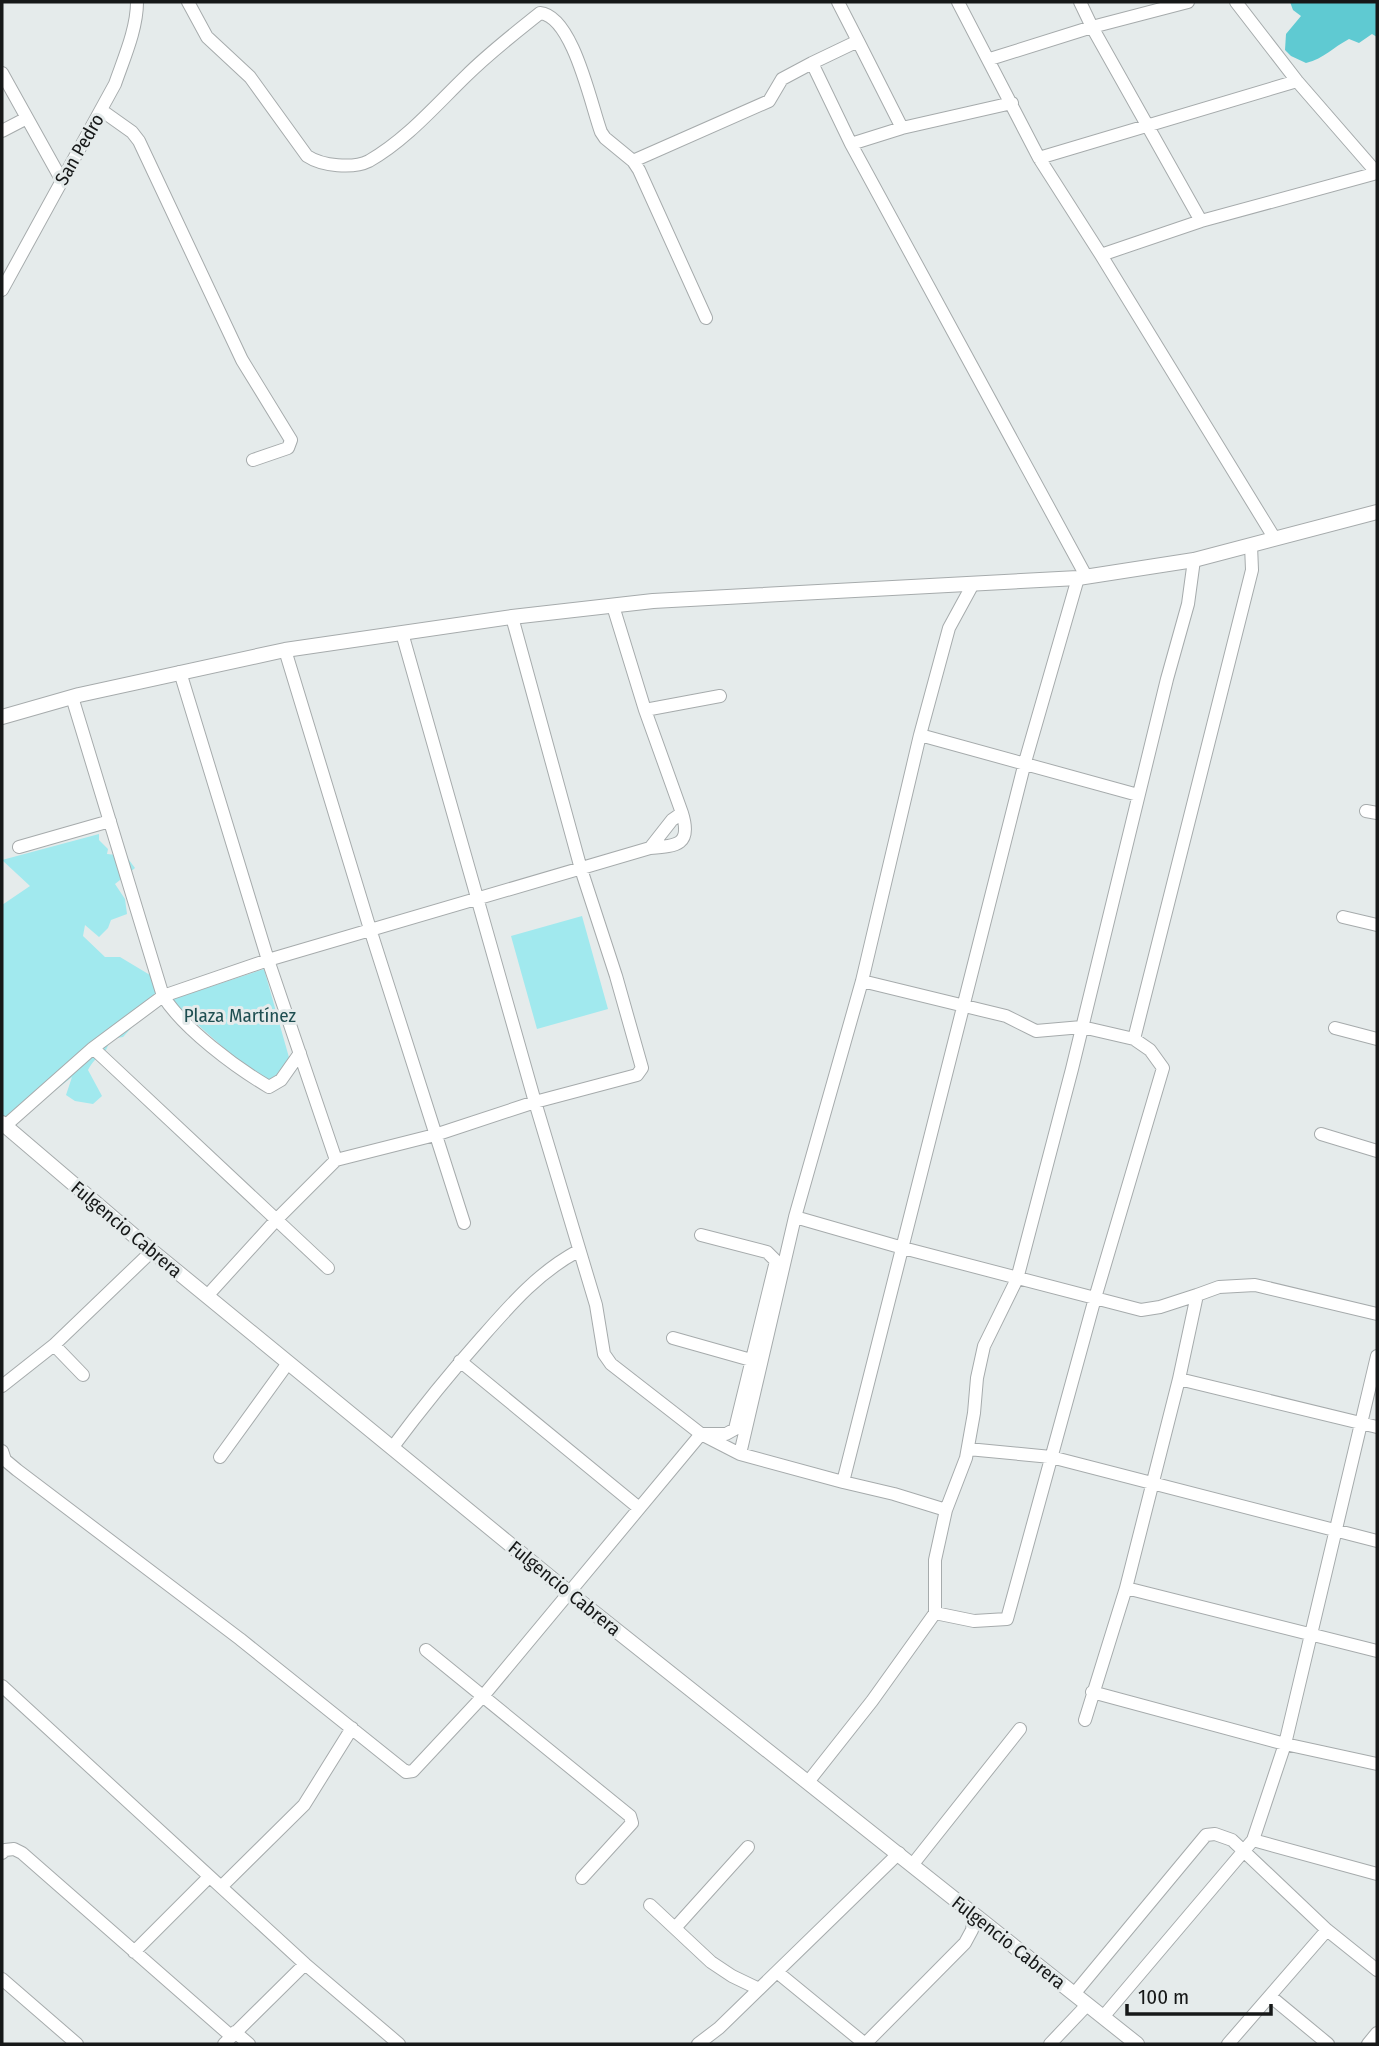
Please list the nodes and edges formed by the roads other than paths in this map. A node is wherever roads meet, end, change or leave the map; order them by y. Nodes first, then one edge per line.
1 (188, 2) edge
2 (838, 2) edge
3 (958, 2) edge
4 (1080, 2) edge
5 (1188, 2) edge
6 (1236, 2) edge
7 (139, 5) edge
8 (1092, 27) junction
9 (858, 41) junction
10 (990, 59) junction
11 (811, 63) junction
12 (2, 73) edge
13 (1297, 81) junction
14 (1012, 103) junction
15 (101, 110) junction
16 (27, 118) junction
17 (1149, 126) junction
18 (902, 128) junction
19 (2, 131) edge
20 (851, 144) junction
21 (1040, 159) junction
22 (634, 161) junction
23 (61, 179) junction
24 (1202, 221) junction
25 (1101, 255) junction
26 (2, 290) edge
27 (706, 318) dead end
28 (253, 460) dead end
29 (1377, 512) edge
30 (1275, 539) junction
31 (1251, 545) junction
32 (1194, 560) junction
33 (1082, 577) junction
34 (972, 584) junction
35 (613, 606) junction
36 (512, 617) junction
37 (401, 633) junction
38 (285, 649) junction
39 (180, 672) junction
40 (719, 696) dead end
41 (72, 697) junction
42 (645, 710) junction
43 (2, 717) edge
44 (920, 735) junction
45 (1025, 762) junction
46 (1138, 795) junction
47 (682, 813) junction
48 (110, 821) junction
49 (19, 847) dead end
50 (650, 848) junction
51 (581, 869) junction
52 (476, 899) junction
53 (1343, 917) dead end
54 (1377, 925) edge
55 (370, 929) junction
56 (268, 960) junction
57 (862, 981) junction
58 (163, 996) junction
59 (962, 1006) junction
60 (1082, 1027) junction
61 (1335, 1028) dead end
62 (1134, 1039) junction
63 (1377, 1039) edge
64 (93, 1048) junction
65 (300, 1052) junction
66 (535, 1102) junction
67 (4, 1124) edge
68 (435, 1135) junction
69 (1321, 1135) dead end
70 (1377, 1151) edge
71 (336, 1160) junction
72 (795, 1217) junction
73 (277, 1219) junction
74 (464, 1223) dead end
75 (701, 1235) dead end
76 (903, 1248) junction
77 (152, 1251) junction
78 (578, 1251) junction
79 (328, 1268) dead end
80 (1017, 1279) junction
81 (1197, 1295) junction
82 (207, 1296) junction
83 (1095, 1298) junction
84 (1377, 1314) edge
85 (673, 1338) dead end
86 (54, 1345) junction
87 (1377, 1356) edge
88 (751, 1360) junction
89 (460, 1361) junction
90 (288, 1363) junction
91 (83, 1376) dead end
92 (1178, 1379) junction
93 (2, 1386) edge
94 (1361, 1423) junction
95 (1377, 1427) edge
96 (701, 1434) junction
97 (392, 1448) junction
98 (968, 1449) junction
99 (2, 1451) edge
100 (740, 1454) junction
101 (220, 1457) dead end
102 (1051, 1457) junction
103 (843, 1482) junction
104 (1152, 1485) junction
105 (639, 1508) junction
106 (946, 1510) junction
107 (1334, 1531) junction
108 (1377, 1541) edge
109 (1126, 1588) junction
110 (568, 1592) junction
111 (935, 1613) junction
112 (1310, 1634) junction
113 (426, 1650) dead end
114 (1377, 1651) edge
115 (2, 1686) edge
116 (1092, 1692) junction
117 (484, 1695) junction
118 (1085, 1720) dead end
119 (352, 1728) junction
120 (1020, 1729) dead end
121 (1285, 1744) junction
122 (1377, 1764) edge
123 (808, 1782) junction
124 (1253, 1840) junction
125 (748, 1847) dead end
126 (1244, 1851) junction
127 (2, 1853) edge
128 (899, 1853) junction
129 (913, 1864) junction
130 (1377, 1874) edge
131 (209, 1877) junction
132 (582, 1878) dead end
133 (221, 1887) junction
134 (650, 1905) dead end
135 (974, 1916) junction
136 (675, 1928) junction
137 (1328, 1930) junction
138 (134, 1952) junction
139 (305, 1964) junction
140 (1377, 1970) edge
141 (777, 1972) junction
142 (2, 1979) edge
143 (760, 1989) junction
144 (1074, 1994) junction
145 (1270, 1996) junction
146 (1087, 2005) junction
147 (1102, 2017) junction
148 (1377, 2033) edge
149 (230, 2038) edge
150 (77, 2044) edge
151 (249, 2044) edge
152 (399, 2044) edge
153 (698, 2044) edge
154 (865, 2044) edge
155 (1050, 2044) edge
156 (1137, 2044) edge
157 (1228, 2044) edge
158 (1328, 2044) edge
159 (1368, 2044) edge

1 - 22 street
2 - 9 street
3 - 10 street
4 - 8 street
5 - 8 street
6 - 13 street
7 - 15 street, San Pedro
8 - 10 street
8 - 17 street
9 - 11 street
9 - 18 street
10 - 14 street
11 - 20 street
11 - 22 street
12 - 16 street
13 - 17 street
13 - 24 street
14 - 18 street
14 - 21 street
15 - 23 street, San Pedro
15 - 28 street
16 - 19 street
16 - 23 street
17 - 21 street
17 - 24 street
18 - 20 street
20 - 33 street
21 - 25 street
22 - 27 street
23 - 26 street, San Pedro
24 - 25 street
25 - 30 street
29 - 30 main road
30 - 31 main road
31 - 32 main road
31 - 62 street
32 - 33 main road
32 - 46 street
33 - 34 main road
33 - 45 street
34 - 35 main road
34 - 44 street
35 - 36 main road
35 - 42 street
36 - 37 main road
36 - 51 street
37 - 38 main road
37 - 52 street
38 - 39 main road
38 - 55 street
39 - 41 main road
39 - 56 street
40 - 42 street
41 - 43 main road
41 - 48 street
42 - 47 street
44 - 45 street
44 - 57 street
45 - 46 street
45 - 59 street
46 - 60 street
47 - 50 street
47 - 50 street
48 - 49 street
48 - 58 street
50 - 51 street
51 - 52 street
51 - 66 street
52 - 55 street
52 - 66 street
53 - 54 street
55 - 56 street
55 - 68 street
56 - 58 street
56 - 65 street
57 - 59 street
57 - 72 street
58 - 64 street
58 - 65 street
59 - 60 street
59 - 76 street
60 - 62 street
60 - 80 street
61 - 63 street
62 - 83 street
64 - 67 street
64 - 73 street
65 - 71 street
66 - 68 street
66 - 78 street
67 - 77 main road, Fulgencio Cabrera
68 - 71 street
68 - 74 street
69 - 70 street
71 - 73 street
72 - 76 street
72 - 100 street
73 - 79 street
73 - 82 street
75 - 88 street
76 - 80 street
76 - 103 street
77 - 82 main road, Fulgencio Cabrera
77 - 86 street
78 - 89 street
78 - 96 street
80 - 83 street
80 - 98 street
81 - 83 street
81 - 84 street
81 - 92 street
82 - 90 main road, Fulgencio Cabrera
83 - 102 street
85 - 88 street
86 - 91 street
86 - 93 street
87 - 94 street
88 - 96 street
89 - 97 street
89 - 105 street
90 - 97 main road, Fulgencio Cabrera
90 - 101 street
92 - 94 street
92 - 104 street
94 - 95 street
94 - 107 street
96 - 100 street
96 - 105 street
97 - 110 main road, Fulgencio Cabrera
98 - 102 street
98 - 106 street
99 - 119 street
100 - 103 street
102 - 104 street
102 - 111 street
103 - 106 street
104 - 107 street
104 - 109 street
105 - 110 street
106 - 111 street
107 - 108 street
107 - 112 street
109 - 112 street
109 - 116 street
110 - 117 street
110 - 123 main road, Fulgencio Cabrera
111 - 123 street
112 - 114 street
112 - 121 street
113 - 117 street
115 - 131 street
116 - 118 street
116 - 121 street
117 - 119 street
117 - 132 street
119 - 133 street
120 - 129 street
121 - 122 street
121 - 124 street
123 - 128 main road, Fulgencio Cabrera
124 - 126 street
124 - 130 street
125 - 136 street
126 - 137 street
126 - 144 street
126 - 147 street
127 - 138 street
128 - 129 main road, Fulgencio Cabrera
128 - 141 street
129 - 135 main road, Fulgencio Cabrera
131 - 133 street
131 - 138 street
133 - 139 street
134 - 136 street
135 - 144 main road, Fulgencio Cabrera
135 - 154 street
136 - 143 street
137 - 140 street
137 - 145 street
138 - 149 street
139 - 149 street
139 - 152 street
141 - 143 street
141 - 154 street
142 - 150 street
143 - 153 street
144 - 146 main road, Fulgencio Cabrera
145 - 157 street
145 - 158 street
146 - 147 main road, Fulgencio Cabrera
146 - 155 street
147 - 156 main road, Fulgencio Cabrera
148 - 159 street
149 - 151 street

